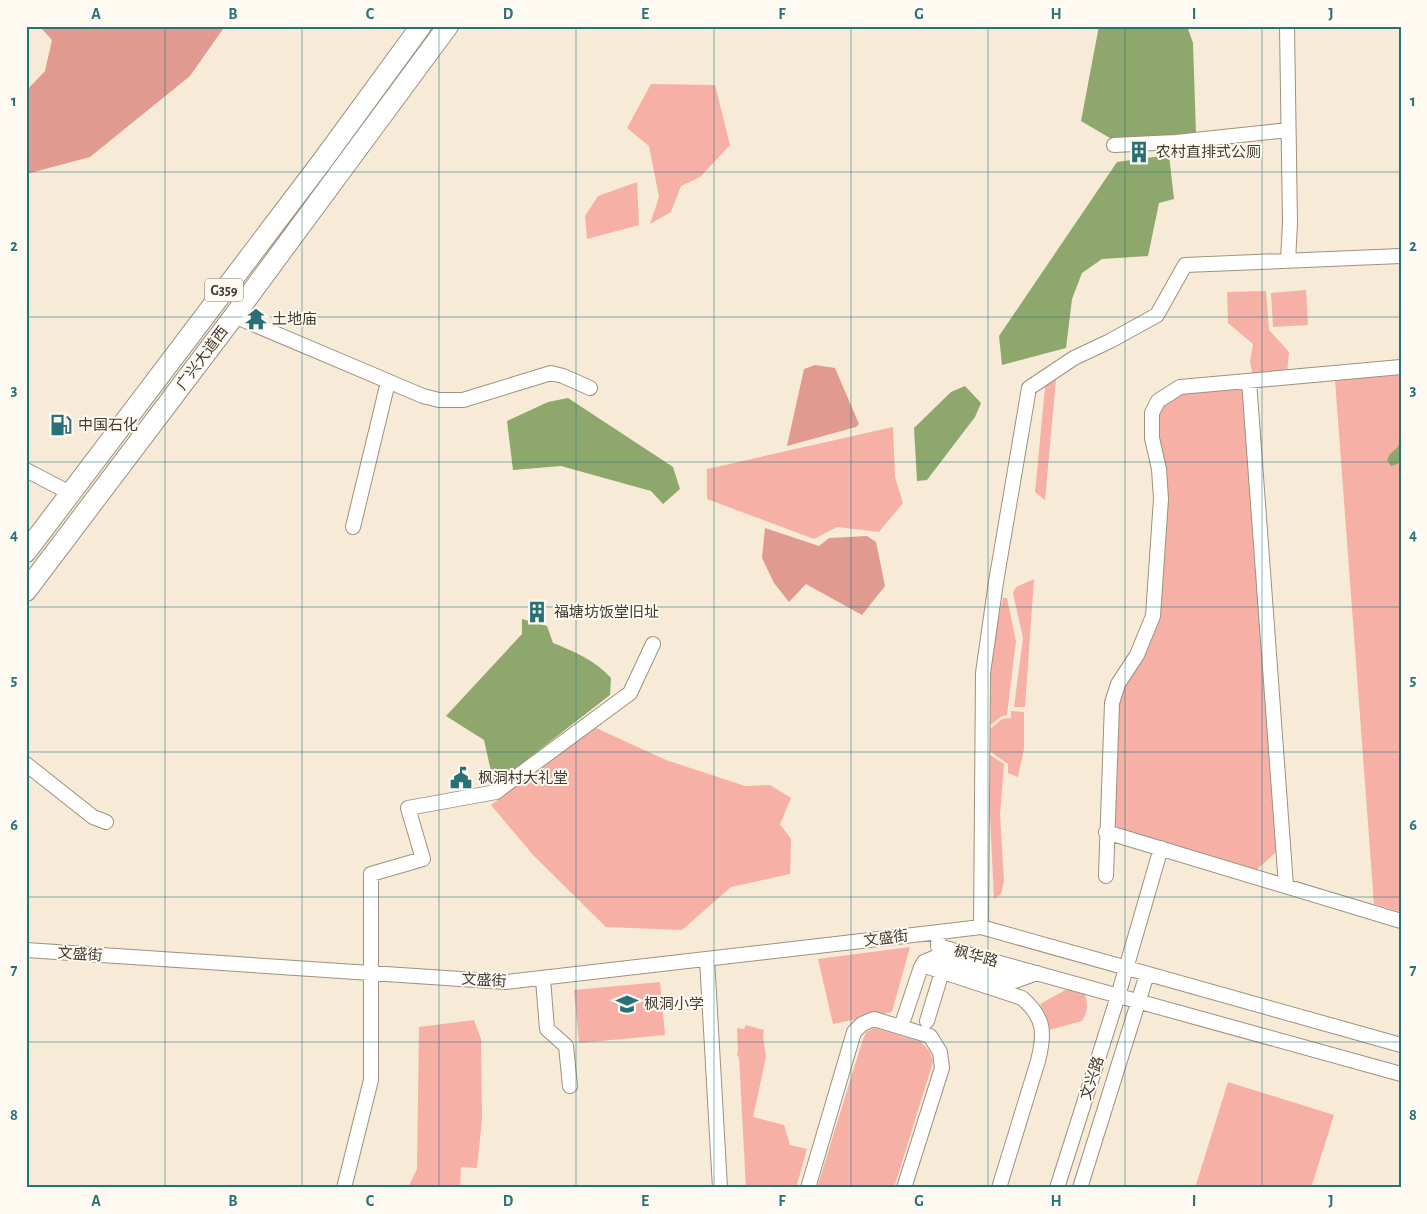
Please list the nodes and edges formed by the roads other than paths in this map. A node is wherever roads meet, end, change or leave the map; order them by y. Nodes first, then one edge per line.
1 (420, 26) edge
2 (448, 26) edge
3 (1287, 26) edge
4 (1288, 130) junction
5 (1114, 145) dead end
6 (1401, 256) edge
7 (1288, 261) junction
8 (234, 316) junction
9 (1401, 367) edge
10 (1249, 381) junction
11 (388, 382) junction
12 (590, 388) dead end
13 (26, 470) edge
14 (70, 493) junction
15 (352, 527) dead end
16 (26, 552) edge
17 (26, 591) edge
18 (653, 644) dead end
19 (26, 764) edge
20 (106, 822) dead end
21 (1106, 832) junction
22 (1161, 848) junction
23 (1106, 876) dead end
24 (1286, 886) junction
25 (1401, 921) edge
26 (981, 927) junction
27 (939, 932) junction
28 (26, 950) edge
29 (707, 959) junction
30 (922, 965) junction
31 (1126, 968) junction
32 (942, 972) junction
33 (372, 973) junction
34 (1037, 973) junction
35 (1147, 974) junction
36 (543, 979) junction
37 (1118, 996) junction
38 (1139, 1001) junction
39 (928, 1020) dead end
40 (901, 1027) junction
41 (1401, 1045) edge
42 (1401, 1074) edge
43 (570, 1086) dead end
44 (344, 1188) edge
45 (720, 1188) edge
46 (808, 1188) edge
47 (904, 1188) edge
48 (1000, 1188) edge
49 (1057, 1188) edge
50 (1080, 1188) edge

1 - 14 highway, 广兴大道西 / G359
2 - 8 highway, 广兴大道西 / G359
3 - 4 street
4 - 5 street
4 - 7 street
6 - 7 street
7 - 26 street
8 - 11 street
8 - 17 highway, 广兴大道西 / G359
9 - 10 street
10 - 21 street
10 - 24 street
11 - 12 street
11 - 15 street
13 - 14 street
14 - 16 highway, 广兴大道西 / G359
18 - 33 street
19 - 20 street
21 - 22 street
21 - 23 street
22 - 24 street
22 - 31 street, 文兴路
24 - 25 street
26 - 27 street, 枫华路
26 - 31 street, 枫华路
27 - 29 street, 文盛街
27 - 34 street, 枫华路
28 - 33 street, 文盛街
29 - 36 street, 文盛街
29 - 45 street
30 - 32 street
30 - 34 street
30 - 40 street
31 - 35 street, 枫华路
31 - 37 street, 文兴路
32 - 39 street
32 - 48 street
33 - 36 street, 文盛街
33 - 44 street
34 - 37 street, 枫华路
35 - 38 street, 文兴路
35 - 41 street, 枫华路
36 - 43 street
37 - 38 street, 枫华路
37 - 49 street, 文兴路
38 - 42 street, 枫华路
38 - 50 street, 文兴路
40 - 46 street
40 - 47 street

